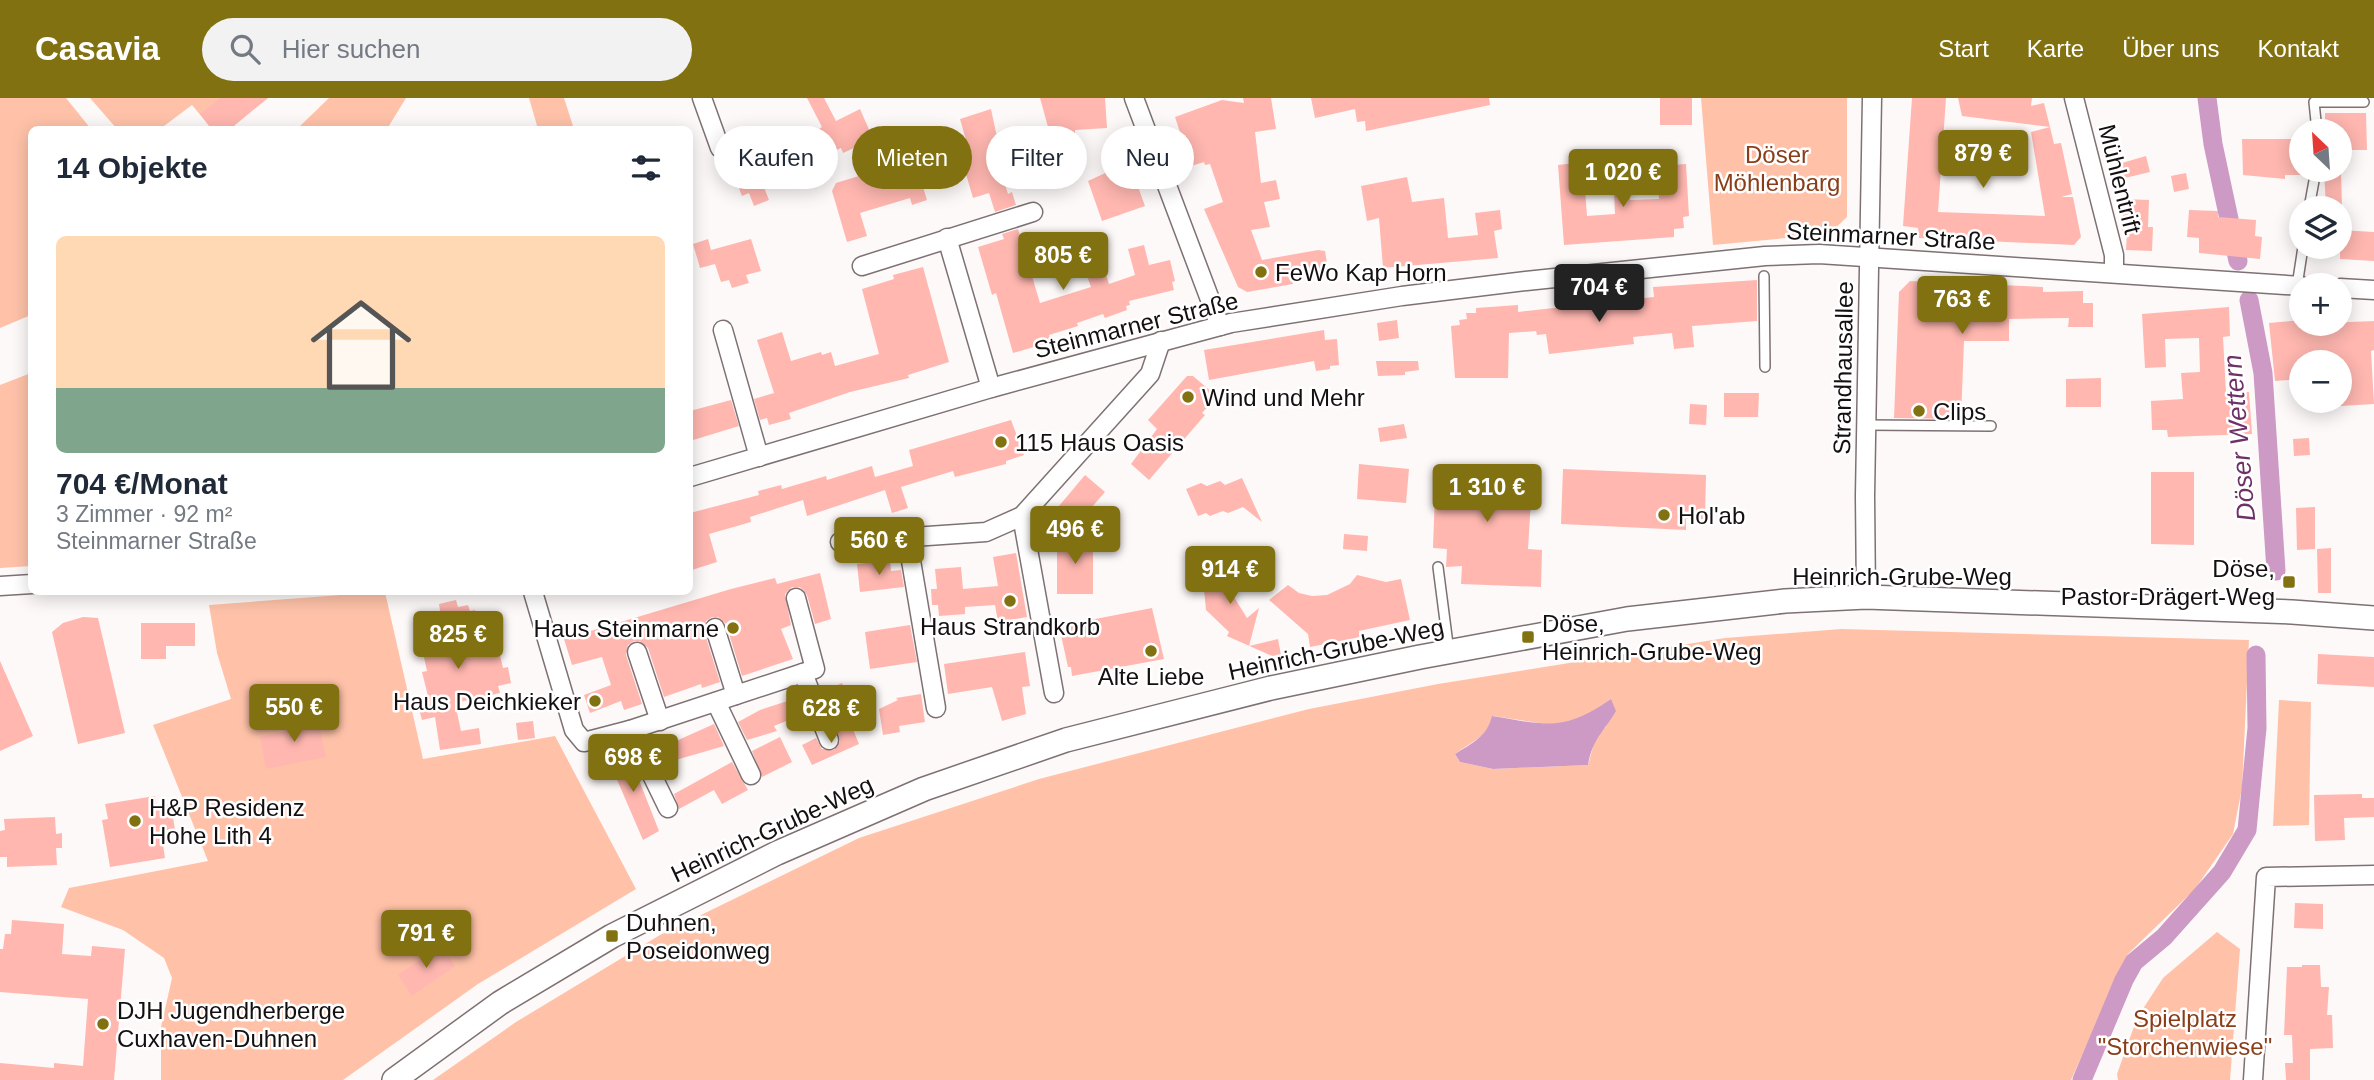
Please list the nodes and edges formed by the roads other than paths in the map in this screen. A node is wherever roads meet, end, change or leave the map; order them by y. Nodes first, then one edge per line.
1 (702, 98) edge
2 (1134, 98) edge
3 (1872, 98) edge
4 (2074, 98) edge
5 (2364, 102) dead end
6 (2315, 119) edge
7 (714, 131) edge
8 (1033, 212) dead end
9 (947, 238) junction
10 (1870, 258) junction
11 (862, 266) dead end
12 (2113, 272) junction
13 (1764, 276) dead end
14 (2289, 285) edge
15 (2352, 289) edge
16 (2374, 290) edge
17 (1220, 326) junction
18 (723, 330) dead end
19 (1161, 341) junction
20 (1765, 367) dead end
21 (991, 388) junction
22 (1867, 425) junction
23 (1991, 426) dead end
24 (759, 457) junction
25 (693, 476) edge
26 (1022, 516) junction
27 (907, 537) junction
28 (840, 542) dead end
29 (1438, 567) dead end
30 (28, 584) edge
31 (0, 586) edge
32 (534, 595) edge
33 (1866, 597) junction
34 (796, 598) dead end
35 (2374, 618) edge
36 (715, 628) dead end
37 (637, 652) dead end
38 (1449, 652) junction
39 (803, 673) junction
40 (1054, 693) dead end
41 (736, 695) junction
42 (716, 702) junction
43 (936, 708) dead end
44 (660, 721) junction
45 (630, 730) junction
46 (830, 740) dead end
47 (751, 775) dead end
48 (668, 808) dead end
49 (2374, 875) edge
50 (394, 1080) edge
51 (2253, 1080) edge

1 - 7 street
2 - 17 street
3 - 10 street, Strandhausallee
4 - 12 street, Mühlentrift
5 - 6 lane
8 - 9 street
9 - 11 street
9 - 21 street
10 - 12 street, Steinmarner Straße
10 - 17 street, Steinmarner Straße
10 - 22 street, Strandhausallee
12 - 14 street, Steinmarner Straße
13 - 20 lane
15 - 16 street
17 - 19 street, Steinmarner Straße
18 - 24 street
19 - 21 street, Steinmarner Straße
19 - 26 street
21 - 24 street, Steinmarner Straße
22 - 23 lane
22 - 33 street, Strandhausallee
24 - 25 street, Steinmarner Straße
26 - 27 street
26 - 40 street
27 - 28 street
27 - 43 street
29 - 38 lane
30 - 31 street
32 - 45 street
33 - 35 street, Heinrich-Grube-Weg
33 - 38 street, Heinrich-Grube-Weg
34 - 39 street
36 - 41 street
37 - 44 street
38 - 50 street, Heinrich-Grube-Weg
39 - 41 street
39 - 46 street
41 - 42 street
42 - 44 street
42 - 47 street
44 - 45 street
45 - 48 street
49 - 51 street

